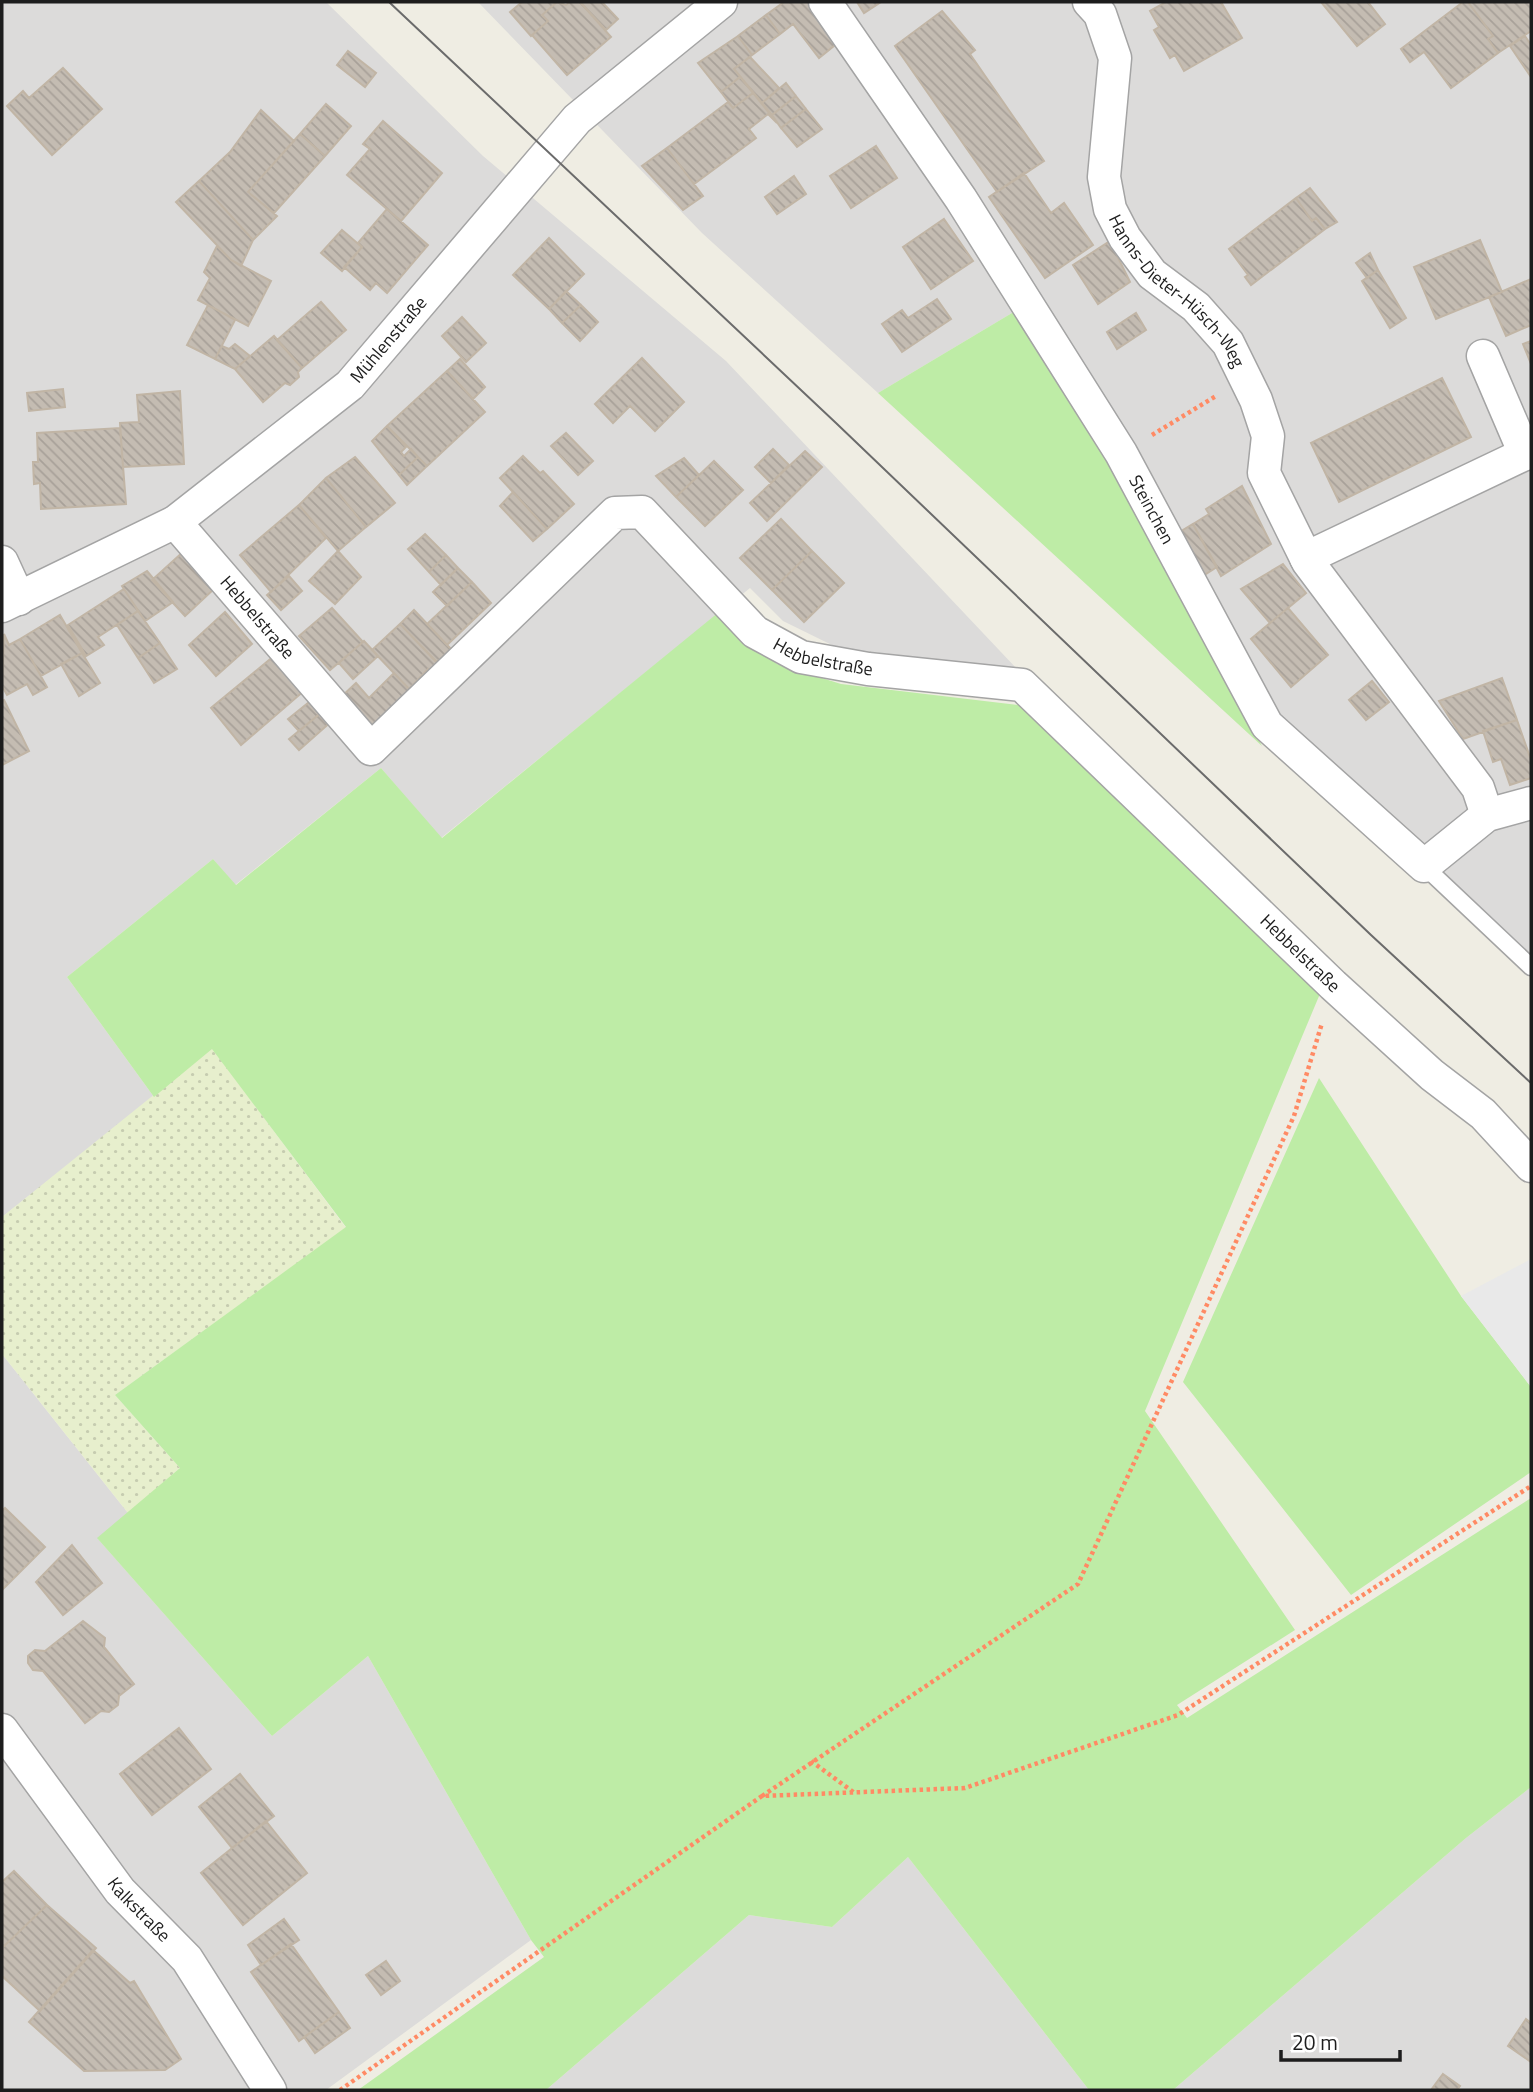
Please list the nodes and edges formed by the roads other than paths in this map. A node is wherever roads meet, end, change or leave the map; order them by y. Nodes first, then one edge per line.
1 (721, 2) edge
2 (825, 2) edge
3 (1104, 7) edge
4 (1483, 356) dead end
5 (1528, 452) edge
6 (175, 522) junction
7 (1306, 558) junction
8 (2, 562) edge
9 (10, 602) edge
10 (1531, 803) edge
11 (1487, 816) junction
12 (1424, 866) junction
13 (1531, 967) edge
14 (1531, 1166) edge
15 (2, 1730) edge
16 (270, 2090) edge

1 - 6 street, Mühlenstraße
2 - 12 street, Steinchen
3 - 7 street, Hanns-Dieter-Hüsch-Weg
4 - 5 street
5 - 7 street
6 - 9 street, Mühlenstraße
6 - 14 street, Hebbelstraße
7 - 11 street, Hanns-Dieter-Hüsch-Weg
8 - 9 street
10 - 11 street
11 - 12 street
12 - 13 lane, Steinchen
15 - 16 street, Kalkstraße

